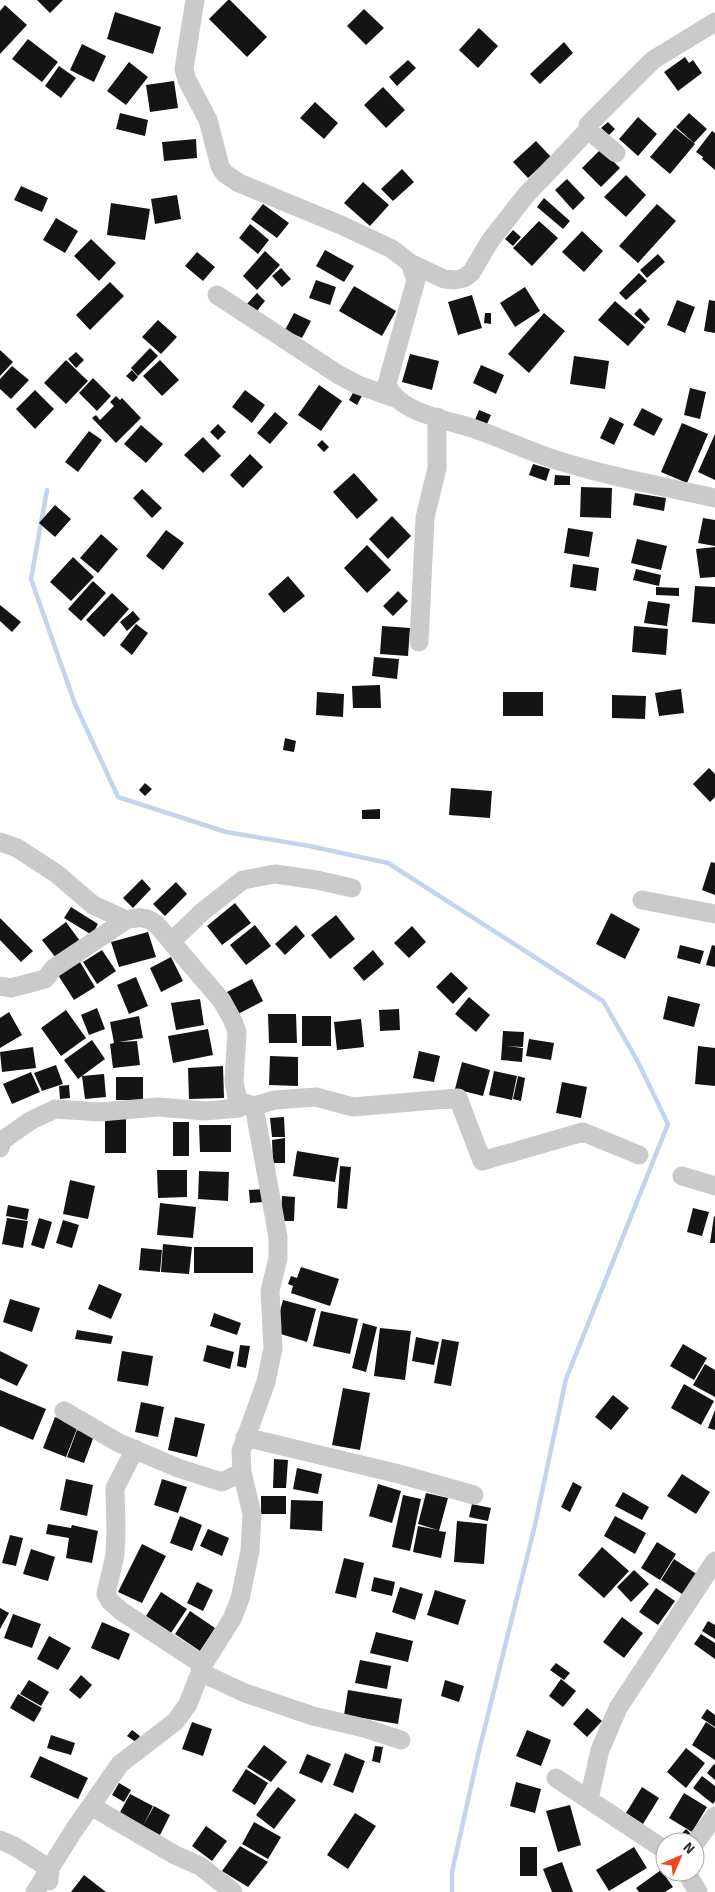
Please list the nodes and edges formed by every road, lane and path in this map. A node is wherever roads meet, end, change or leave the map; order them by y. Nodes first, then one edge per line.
1 (195, 0) edge
2 (715, 22) edge
3 (588, 130) junction
4 (616, 153) dead end
5 (410, 263) junction
6 (217, 296) dead end
7 (395, 398) junction
8 (437, 417) junction
9 (715, 498) edge
10 (419, 642) dead end
11 (0, 842) edge
12 (352, 888) dead end
13 (642, 900) dead end
14 (715, 914) edge
15 (126, 920) junction
16 (171, 942) junction
17 (0, 986) edge
18 (246, 1107) junction
19 (0, 1148) edge
20 (639, 1155) dead end
21 (682, 1176) dead end
22 (715, 1186) edge
23 (64, 1411) dead end
24 (246, 1437) junction
25 (135, 1449) junction
26 (242, 1472) junction
27 (474, 1495) dead end
28 (715, 1561) edge
29 (202, 1668) junction
30 (401, 1740) dead end
31 (556, 1778) dead end
32 (589, 1799) junction
33 (91, 1806) junction
34 (715, 1816) edge
35 (703, 1832) edge
36 (0, 1840) edge
37 (655, 1843) edge
38 (50, 1869) junction
39 (36, 1892) edge
40 (49, 1892) edge
41 (234, 1892) edge

1 - 5 street
2 - 3 street
3 - 4 street
3 - 5 street
5 - 7 street
6 - 7 street
7 - 8 street
8 - 9 street
8 - 10 street
11 - 15 street
12 - 16 street
13 - 14 street
15 - 16 street
15 - 17 street
16 - 18 street
18 - 19 street
18 - 20 street
18 - 24 street
21 - 22 street
23 - 25 street
24 - 26 street
24 - 27 street
25 - 26 street
25 - 29 street
26 - 29 street
28 - 32 street
29 - 30 street
29 - 33 street
31 - 32 street
32 - 37 street
33 - 38 street
33 - 41 street
34 - 35 street
36 - 38 street
38 - 39 street
38 - 40 street

